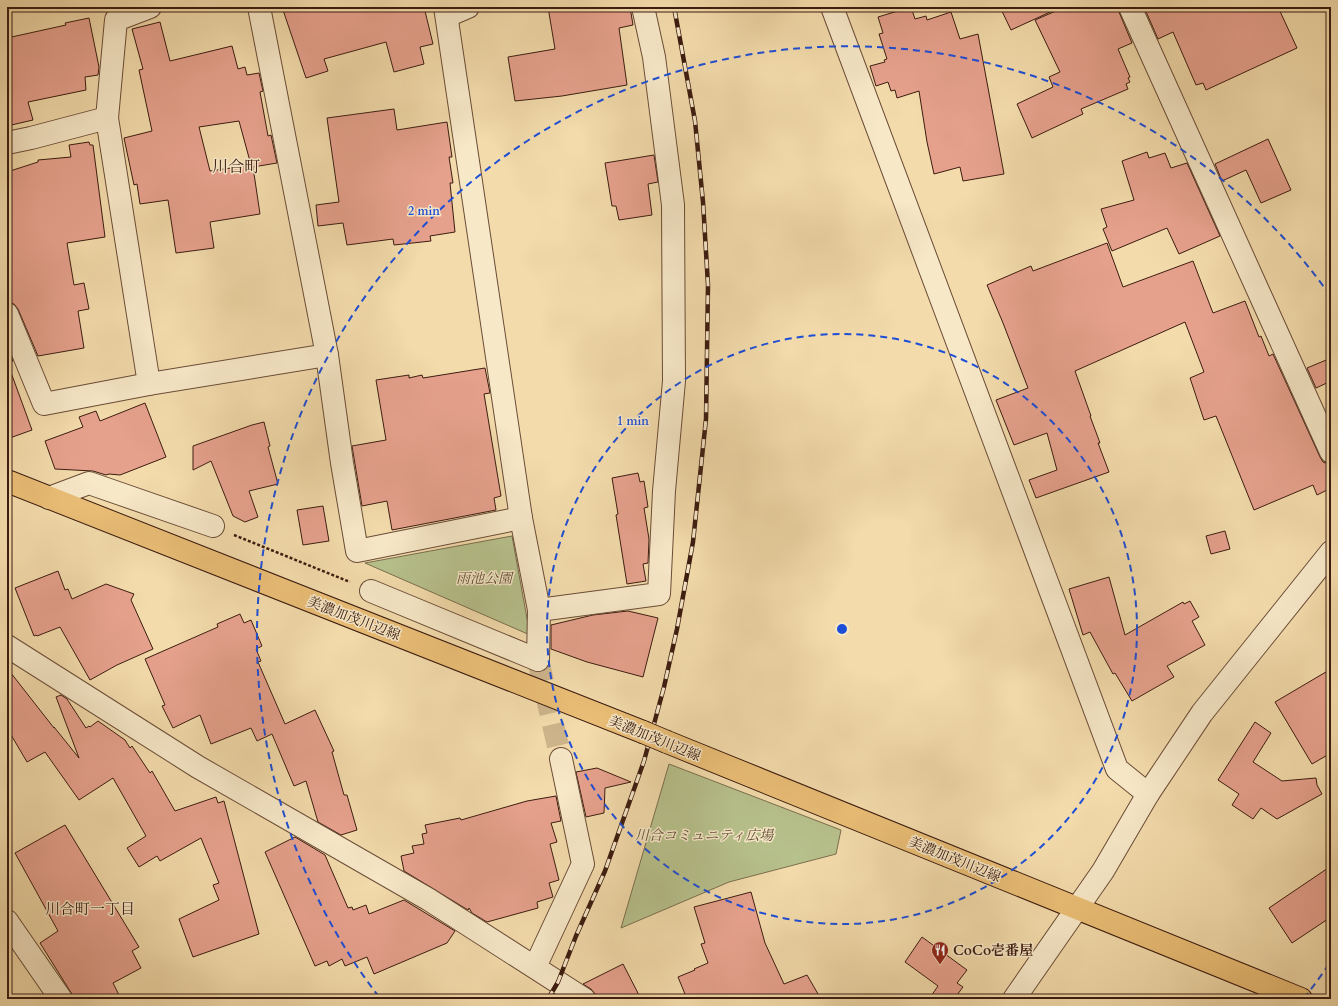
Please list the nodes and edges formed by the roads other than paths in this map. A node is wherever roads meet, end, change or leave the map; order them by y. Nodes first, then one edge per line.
1 (150, 7) edge
2 (259, 7) edge
3 (468, 7) edge
4 (643, 7) edge
5 (832, 7) edge
6 (1130, 7) edge
7 (446, 12) edge
8 (107, 118) junction
9 (7, 143) edge
10 (7, 314) edge
11 (327, 355) junction
12 (149, 384) junction
13 (1331, 452) edge
14 (7, 481) edge
15 (49, 498) junction
16 (521, 518) junction
17 (213, 526) road end
18 (1331, 552) edge
19 (371, 591) road end
20 (540, 610) junction
21 (7, 646) edge
22 (561, 759) tunnel mouth
23 (1148, 794) junction
24 (1076, 909) junction
25 (7, 920) edge
26 (535, 967) junction
27 (61, 999) edge
28 (584, 999) edge
29 (1014, 999) edge
30 (1301, 999) edge

1 - 8 street
2 - 11 street
3 - 7 street
4 - 20 street
5 - 23 street
6 - 13 street
7 - 16 street
8 - 9 street
8 - 12 street
10 - 12 street
11 - 12 street
11 - 16 street
14 - 15 main road, 美濃加茂川辺線
15 - 17 street
15 - 24 main road, 美濃加茂川辺線, bridge
16 - 20 street
18 - 23 street
19 - 20 street
21 - 26 street
22 - 26 street
23 - 24 street
24 - 29 street
24 - 30 main road, 美濃加茂川辺線
25 - 27 street
26 - 28 street

